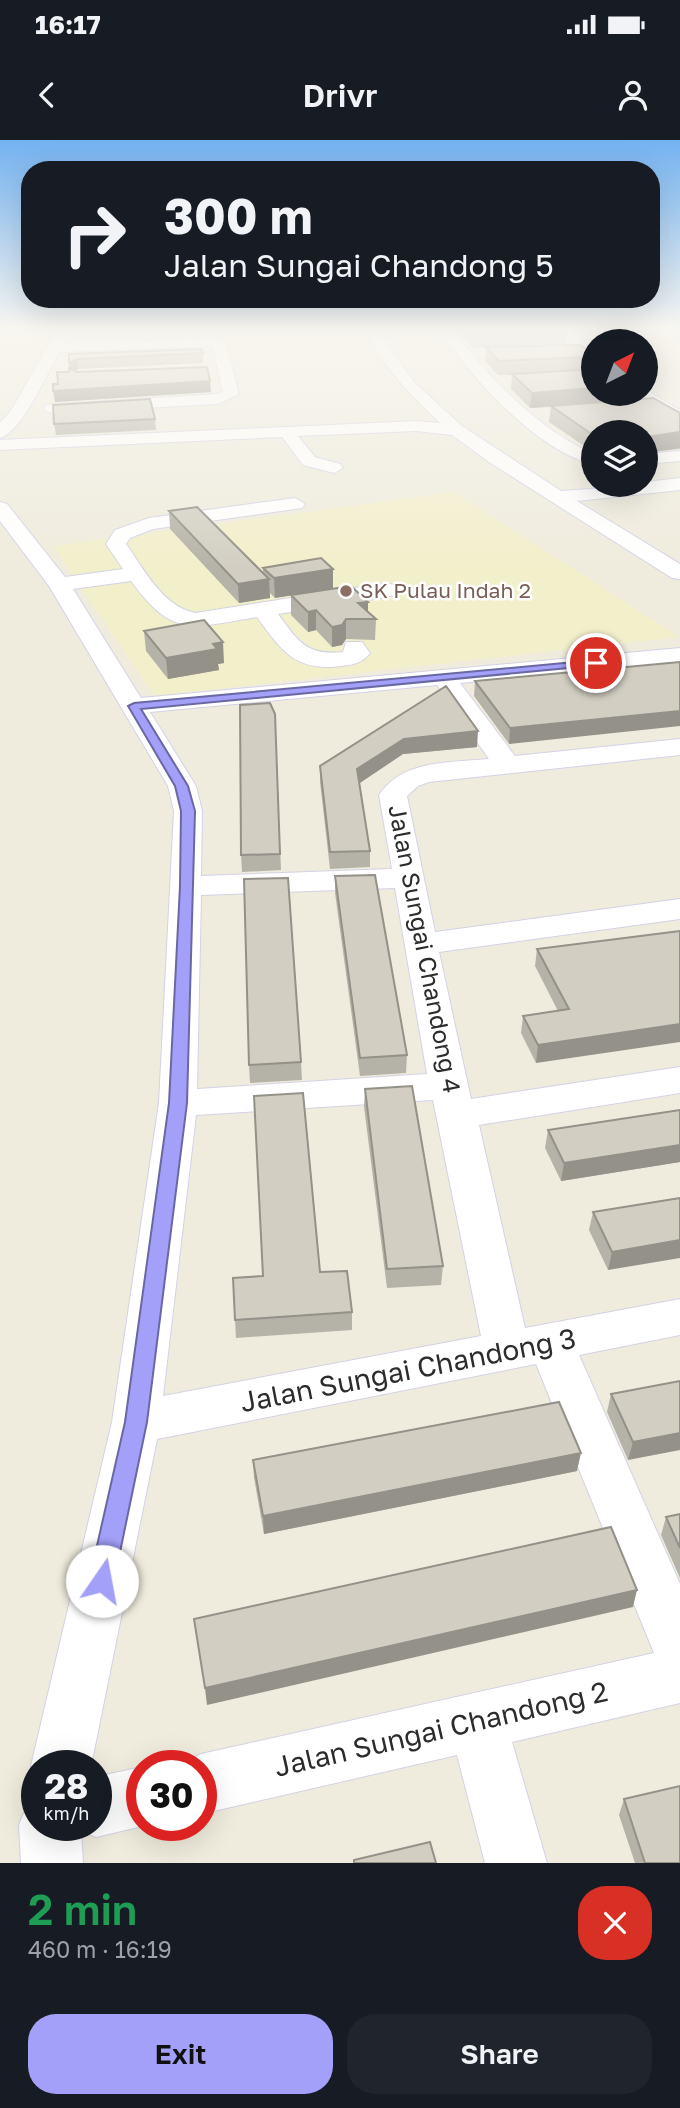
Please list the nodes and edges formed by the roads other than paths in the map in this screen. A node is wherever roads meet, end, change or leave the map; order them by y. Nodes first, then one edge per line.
1 (20, 408) edge
2 (55, 408) edge
3 (191, 408) edge
4 (432, 408) edge
5 (459, 408) edge
6 (518, 408) edge
7 (551, 414) edge
8 (526, 416) junction
9 (441, 417) junction
10 (155, 421) junction
11 (416, 426) junction
12 (456, 430) junction
13 (0, 433) edge
14 (288, 433) junction
15 (0, 445) edge
16 (581, 455) edge
17 (334, 468) dead end
18 (680, 474) edge
19 (658, 476) edge
20 (581, 484) edge
21 (551, 485) junction
22 (581, 486) edge
23 (658, 494) edge
24 (679, 496) edge
25 (594, 497) edge
26 (605, 497) edge
27 (295, 504) dead end
28 (0, 508) edge
29 (604, 511) junction
30 (680, 554) edge
31 (136, 573) junction
32 (680, 573) edge
33 (59, 584) junction
34 (386, 590) dead end
35 (264, 611) junction
36 (354, 647) dead end
37 (680, 655) edge
38 (445, 679) junction
39 (134, 706) junction
40 (665, 748) edge
41 (507, 765) junction
42 (680, 771) edge
43 (410, 878) junction
44 (187, 886) junction
45 (680, 909) edge
46 (423, 944) junction
47 (680, 1080) edge
48 (452, 1100) junction
49 (178, 1103) junction
50 (680, 1317) edge
51 (529, 1346) junction
52 (136, 1422) junction
53 (680, 1648) edge
54 (680, 1675) edge
55 (477, 1721) junction
56 (64, 1750) edge
57 (217, 1780) edge
58 (51, 1841) edge
59 (52, 1863) edge
60 (516, 1863) edge

1 - 13 street
2 - 10 street
3 - 10 street
4 - 9 street
5 - 21 street
6 - 8 street
7 - 8 street
8 - 16 street
9 - 11 street
9 - 12 street
10 - 14 street
10 - 15 street
11 - 12 street
11 - 14 street
12 - 21 street
14 - 17 street
18 - 19 street
20 - 21 street
21 - 22 street
21 - 32 street
23 - 24 street
25 - 29 street
26 - 29 street
27 - 31 street
28 - 33 street
29 - 30 street
31 - 33 street
31 - 35 street
33 - 39 street
34 - 35 street
35 - 36 street
37 - 38 street
38 - 39 street
38 - 41 street
39 - 44 street
40 - 41 street, Jalan Sungai Chandong 4
40 - 42 street
41 - 43 street, Jalan Sungai Chandong 4
43 - 44 street
43 - 46 street, Jalan Sungai Chandong 4
44 - 49 street
45 - 46 street
46 - 48 street, Jalan Sungai Chandong 4
47 - 48 street
48 - 49 street
48 - 51 street, Jalan Sungai Chandong 4
49 - 52 street
50 - 51 street, Jalan Sungai Chandong 3
51 - 52 street, Jalan Sungai Chandong 3
51 - 53 street, Jalan Sungai Chandong 4
52 - 56 street
54 - 55 street, Jalan Sungai Chandong 2
55 - 57 street, Jalan Sungai Chandong 2
55 - 60 street
58 - 59 street

